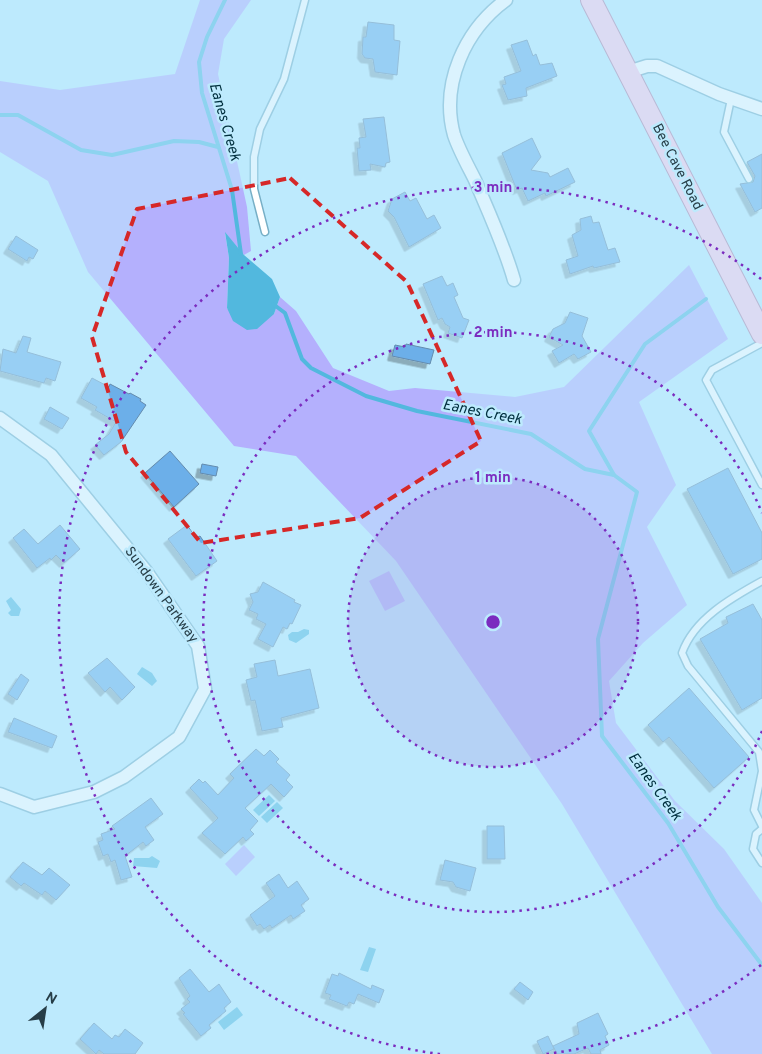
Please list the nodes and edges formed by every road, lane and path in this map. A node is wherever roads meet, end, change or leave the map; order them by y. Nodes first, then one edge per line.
1 (305, 0) edge
2 (506, 0) edge
3 (591, 0) edge
4 (628, 72) junction
5 (731, 99) junction
6 (762, 109) edge
7 (748, 180) dead end
8 (265, 232) dead end
9 (514, 280) dead end
10 (762, 334) edge
11 (762, 343) edge
12 (0, 418) edge
13 (762, 485) edge
14 (762, 581) edge
15 (0, 794) edge
16 (762, 827) edge
17 (762, 863) edge

1 - 8 lane
2 - 9 street
3 - 4 main road, Bee Cave Road
4 - 5 street
4 - 10 main road, Bee Cave Road
5 - 6 street
5 - 7 lane
11 - 13 lane
12 - 15 street, Sundown Parkway
14 - 16 lane
16 - 17 lane

